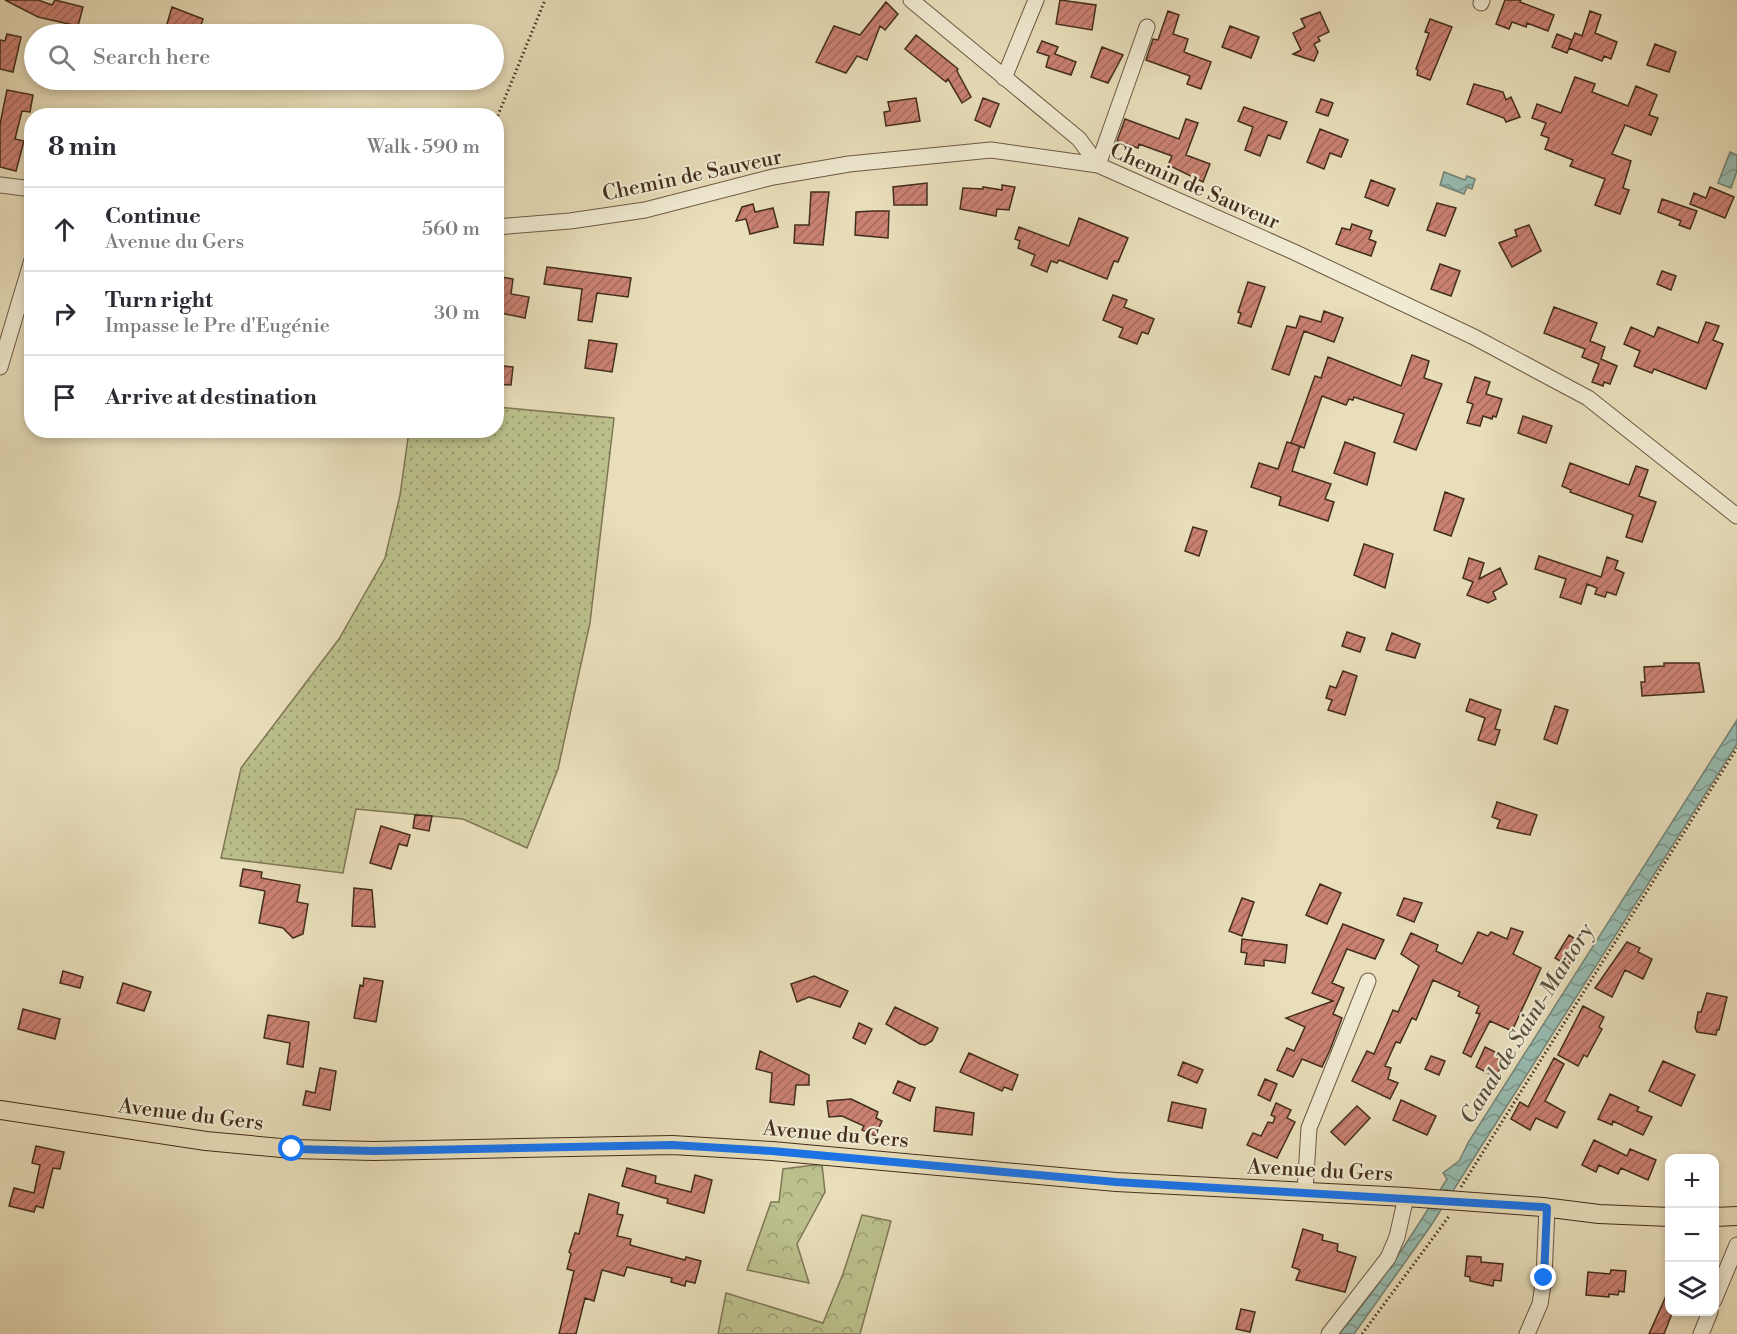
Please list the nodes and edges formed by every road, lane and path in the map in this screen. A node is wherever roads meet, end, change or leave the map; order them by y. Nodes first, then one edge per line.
1 (545, 0) edge
2 (911, 0) edge
3 (1036, 0) edge
4 (1147, 27) dead end
5 (1005, 78) junction
6 (501, 108) edge
7 (1098, 165) junction
8 (0, 185) edge
9 (24, 188) edge
10 (504, 226) edge
11 (24, 287) edge
12 (0, 367) edge
13 (1737, 516) edge
14 (1737, 748) edge
15 (1368, 981) dead end
16 (0, 1110) edge
17 (1305, 1191) junction
18 (1406, 1197) junction
19 (1452, 1201) junction
20 (1547, 1208) junction
21 (1737, 1216) edge
22 (1665, 1217) edge
23 (1719, 1217) edge
24 (1737, 1245) edge
25 (1719, 1288) edge
26 (1708, 1316) edge
27 (1329, 1334) edge
28 (1362, 1334) edge
29 (1527, 1334) edge
30 (1701, 1334) edge

1 - 6 path
2 - 5 street
3 - 5 street
4 - 7 street
5 - 7 street
7 - 10 street, Chemin de Sauveur
7 - 13 street, Chemin de Sauveur
8 - 9 street
11 - 12 street
14 - 19 path
15 - 17 street
16 - 17 main road, Avenue du Gers
17 - 18 main road, Avenue du Gers
18 - 19 main road, Avenue du Gers
18 - 27 street
19 - 20 main road, Avenue du Gers
19 - 28 path
20 - 22 main road, Avenue du Gers
20 - 29 street
21 - 23 main road
24 - 25 street
26 - 30 street

